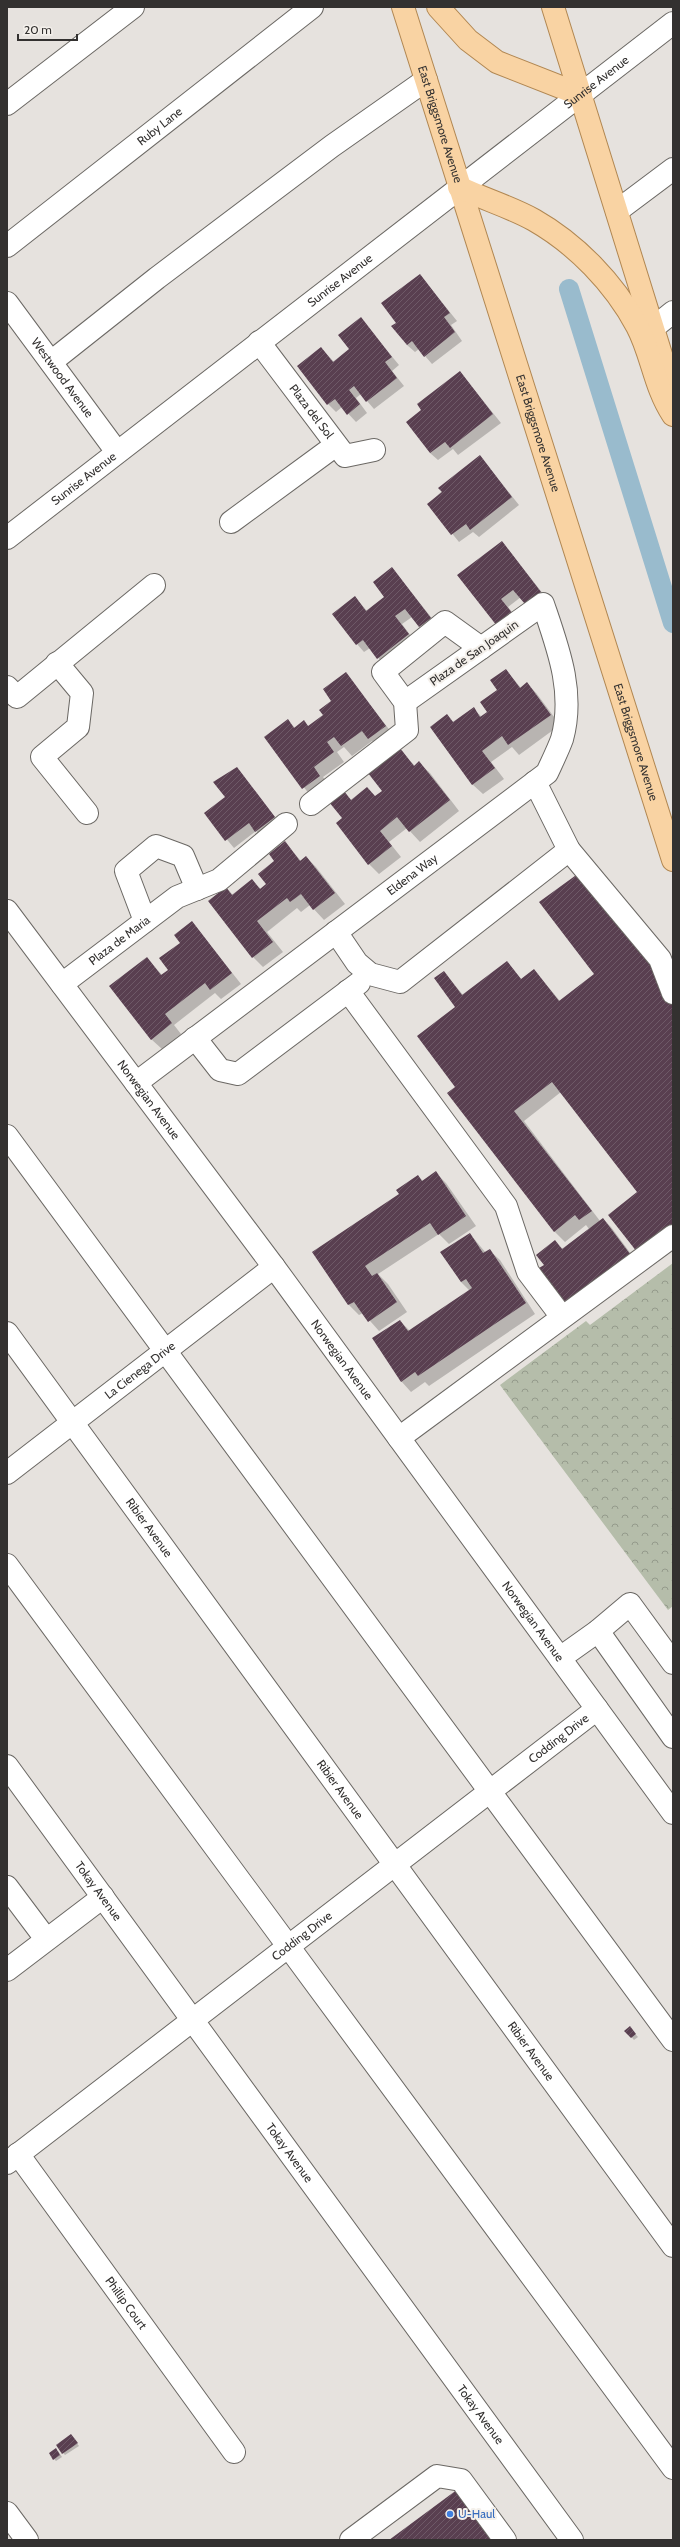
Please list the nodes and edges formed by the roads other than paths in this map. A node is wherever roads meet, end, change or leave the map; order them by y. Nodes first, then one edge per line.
1 (133, 7) edge
2 (312, 7) edge
3 (403, 7) edge
4 (438, 7) edge
5 (553, 7) edge
6 (673, 23) edge
7 (426, 80) junction
8 (581, 95) junction
9 (7, 104) edge
10 (673, 169) edge
11 (459, 187) junction
12 (617, 211) junction
13 (7, 246) edge
14 (7, 303) edge
15 (673, 312) edge
16 (653, 328) junction
17 (259, 342) junction
18 (51, 362) junction
19 (673, 393) edge
20 (673, 415) edge
21 (336, 445) junction
22 (374, 450) dead end
23 (117, 452) junction
24 (231, 522) dead end
25 (7, 538) edge
26 (154, 585) dead end
27 (543, 604) joint
28 (480, 648) junction
29 (57, 663) junction
30 (12, 692) edge
31 (405, 702) junction
32 (535, 782) junction
33 (311, 804) dead end
34 (87, 813) dead end
35 (286, 824) dead end
36 (569, 850) junction
37 (673, 860) edge
38 (187, 893) junction
39 (7, 911) edge
40 (145, 921) junction
41 (336, 932) junction
42 (370, 974) junction
43 (62, 984) junction
44 (348, 991) junction
45 (673, 992) edge
46 (196, 1038) junction
47 (136, 1083) junction
48 (7, 1136) edge
49 (673, 1236) edge
50 (274, 1267) junction
51 (562, 1318) junction
52 (7, 1333) edge
53 (165, 1351) junction
54 (73, 1422) junction
55 (399, 1438) junction
56 (7, 1473) edge
57 (7, 1565) edge
58 (598, 1631) junction
59 (560, 1658) junction
60 (673, 1663) edge
61 (597, 1709) junction
62 (673, 1737) edge
63 (7, 1766) edge
64 (491, 1791) junction
65 (673, 1813) edge
66 (394, 1866) junction
67 (7, 1887) edge
68 (103, 1897) junction
69 (46, 1939) junction
70 (290, 1946) junction
71 (7, 1970) edge
72 (193, 2021) junction
73 (673, 2040) edge
74 (13, 2158) edge
75 (673, 2246) edge
76 (234, 2452) dead end
77 (673, 2468) edge
78 (7, 2513) edge
79 (26, 2540) edge
80 (351, 2540) edge
81 (505, 2540) edge
82 (572, 2540) edge

1 - 9 street
2 - 13 street, Ruby Lane
3 - 7 main road, East Briggsmore Avenue
4 - 8 main road
5 - 8 main road
6 - 8 street, Sunrise Avenue
7 - 11 main road, East Briggsmore Avenue
7 - 18 street
8 - 11 street, Sunrise Avenue
8 - 12 main road
10 - 12 street
11 - 17 street, Sunrise Avenue
11 - 20 main road
11 - 37 main road, East Briggsmore Avenue
12 - 16 main road
14 - 18 street, Westwood Avenue
15 - 16 street
16 - 19 main road
17 - 21 street, Plaza del Sol
17 - 23 street, Sunrise Avenue
18 - 23 street, Westwood Avenue
21 - 22 street, Plaza del Sol
21 - 24 street
23 - 25 street, Sunrise Avenue
26 - 29 street
27 - 28 street, Plaza de San Joaquin
27 - 32 street, Eldena Way
28 - 31 street, Plaza de San Joaquin
28 - 31 street
29 - 30 street
29 - 34 street
31 - 33 street
32 - 36 street
32 - 41 street, Eldena Way
35 - 38 street, Plaza de Maria
36 - 42 street
36 - 45 street
38 - 40 street, Plaza de Maria
38 - 40 street
39 - 43 street, Norwegian Avenue
40 - 43 street, Plaza de Maria
41 - 42 street
41 - 46 street, Eldena Way
42 - 44 street
43 - 47 street, Norwegian Avenue
44 - 46 street
44 - 51 street
46 - 47 street, Eldena Way
47 - 50 street, Norwegian Avenue
48 - 53 street
49 - 51 street
50 - 53 street, La Cienega Drive
50 - 55 street, Norwegian Avenue
51 - 55 street
52 - 54 street, Ribier Avenue
53 - 54 street, La Cienega Drive
53 - 64 street
54 - 56 street, La Cienega Drive
54 - 66 street, Ribier Avenue
55 - 59 street, Norwegian Avenue
57 - 70 street
58 - 59 street
58 - 60 street
58 - 62 street
59 - 61 street, Norwegian Avenue
61 - 64 street, Codding Drive
61 - 65 street, Norwegian Avenue
63 - 68 street, Tokay Avenue
64 - 66 street, Codding Drive
64 - 73 street
66 - 70 street, Codding Drive
66 - 75 street, Ribier Avenue
67 - 69 street
68 - 69 street
68 - 72 street, Tokay Avenue
69 - 71 street
70 - 72 street, Codding Drive
70 - 77 street
72 - 74 street, Codding Drive
72 - 82 street, Tokay Avenue
74 - 76 street, Phillip Court
78 - 79 street
80 - 81 street

